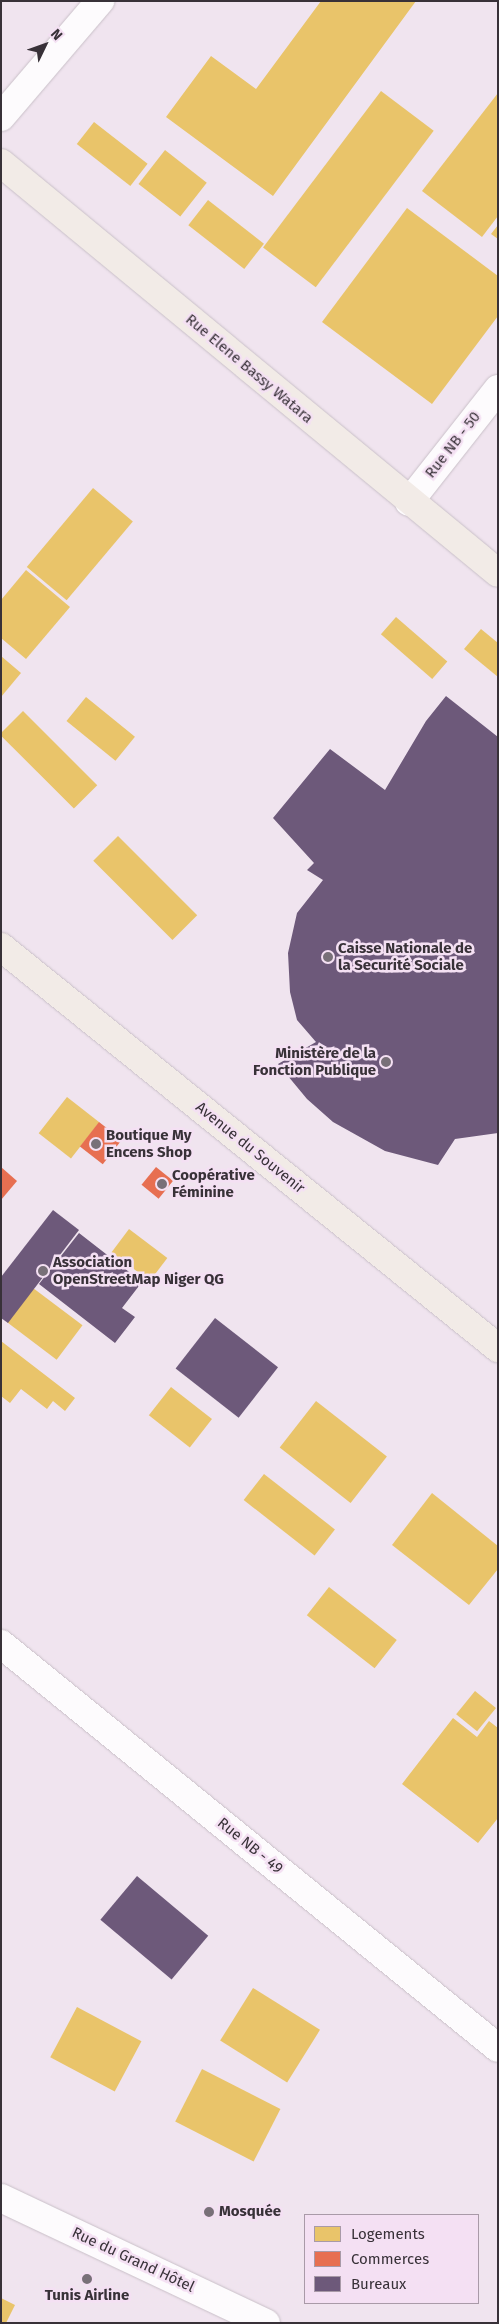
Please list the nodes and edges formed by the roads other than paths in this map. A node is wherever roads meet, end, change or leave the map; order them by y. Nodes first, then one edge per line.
1 (100, 1) edge
2 (1, 117) edge
3 (1, 163) edge
4 (498, 389) edge
5 (409, 502) junction
6 (498, 572) edge
7 (1, 947) edge
8 (498, 1348) edge
9 (1, 1644) edge
10 (498, 2048) edge
11 (1, 2198) edge
12 (266, 2323) edge

1 - 2 street
3 - 5 main road, Rue Elene Bassy Watara
4 - 5 street, Rue NB - 50
5 - 6 main road, Rue Elene Bassy Watara
7 - 8 main road, Avenue du Souvenir
9 - 10 street, Rue NB - 49
11 - 12 street, Rue du Grand Hôtel

